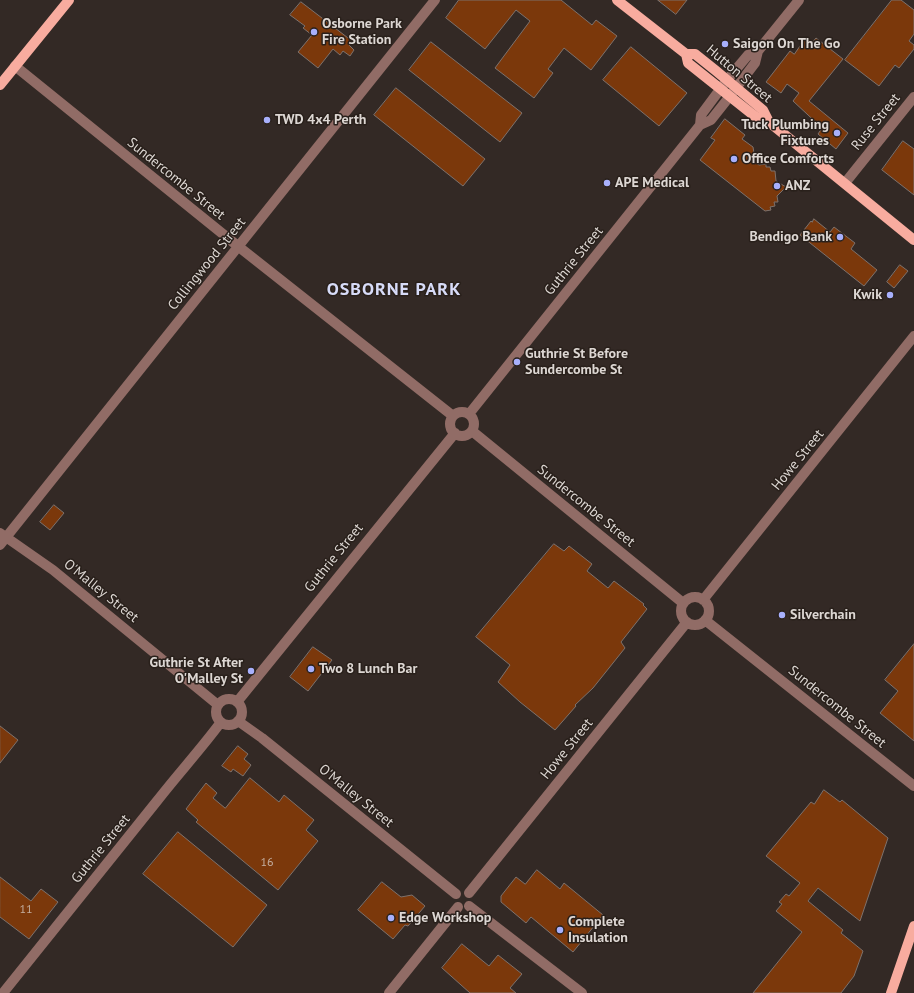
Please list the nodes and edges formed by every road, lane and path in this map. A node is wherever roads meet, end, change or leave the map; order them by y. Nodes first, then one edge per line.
1 (69, 0) edge
2 (435, 0) edge
3 (617, 0) edge
4 (799, 0) edge
5 (758, 51) junction
6 (686, 54) junction
7 (15, 66) junction
8 (727, 80) junction
9 (0, 85) edge
10 (720, 89) junction
11 (733, 92) junction
12 (914, 97) edge
13 (700, 125) junction
14 (845, 183) junction
15 (914, 240) edge
16 (239, 247) junction
17 (914, 336) edge
18 (469, 414) junction
19 (453, 416) junction
20 (472, 431) junction
21 (455, 433) junction
22 (2, 538) edge
23 (703, 600) junction
24 (683, 603) junction
25 (705, 620) junction
26 (687, 622) junction
27 (237, 702) junction
28 (218, 705) junction
29 (238, 721) junction
30 (221, 722) junction
31 (914, 786) edge
32 (469, 893) junction
33 (456, 894) junction
34 (469, 906) junction
35 (458, 907) junction
36 (914, 926) edge
37 (3, 993) edge
38 (389, 993) edge
39 (582, 993) edge
40 (890, 993) edge

1 - 7 main road
2 - 16 street, Collingwood Street
3 - 6 main road, Hutton Street
4 - 5 street, Guthrie Street
5 - 8 street, Guthrie Street
5 - 11 street, Guthrie Street
6 - 8 main road, Hutton Street
6 - 10 main road, Hutton Street
7 - 9 main road
7 - 16 street, Sundercombe Street
8 - 10 street, Guthrie Street
8 - 11 main road, Hutton Street
10 - 11 main road, Hutton Street
10 - 13 street, Guthrie Street
11 - 13 street, Guthrie Street
11 - 14 main road, Hutton Street
12 - 14 street, Ruse Street
13 - 18 street, Guthrie Street
14 - 15 main road, Hutton Street
16 - 19 street, Sundercombe Street
16 - 22 street, Collingwood Street
17 - 23 street, Howe Street
18 - 19 street
18 - 20 street
19 - 21 street
20 - 21 street
20 - 24 street, Sundercombe Street
21 - 27 street, Guthrie Street
22 - 28 street, O'Malley Street
23 - 24 street
23 - 25 street
24 - 26 street
25 - 26 street
25 - 31 street, Sundercombe Street
26 - 32 street, Howe Street
27 - 28 street
27 - 29 street
28 - 30 street
29 - 30 street
29 - 33 street, O'Malley Street
30 - 37 street, Guthrie Street
32 - 33 street
32 - 34 street
33 - 35 street
34 - 35 street
34 - 39 street
35 - 38 street
36 - 40 main road

